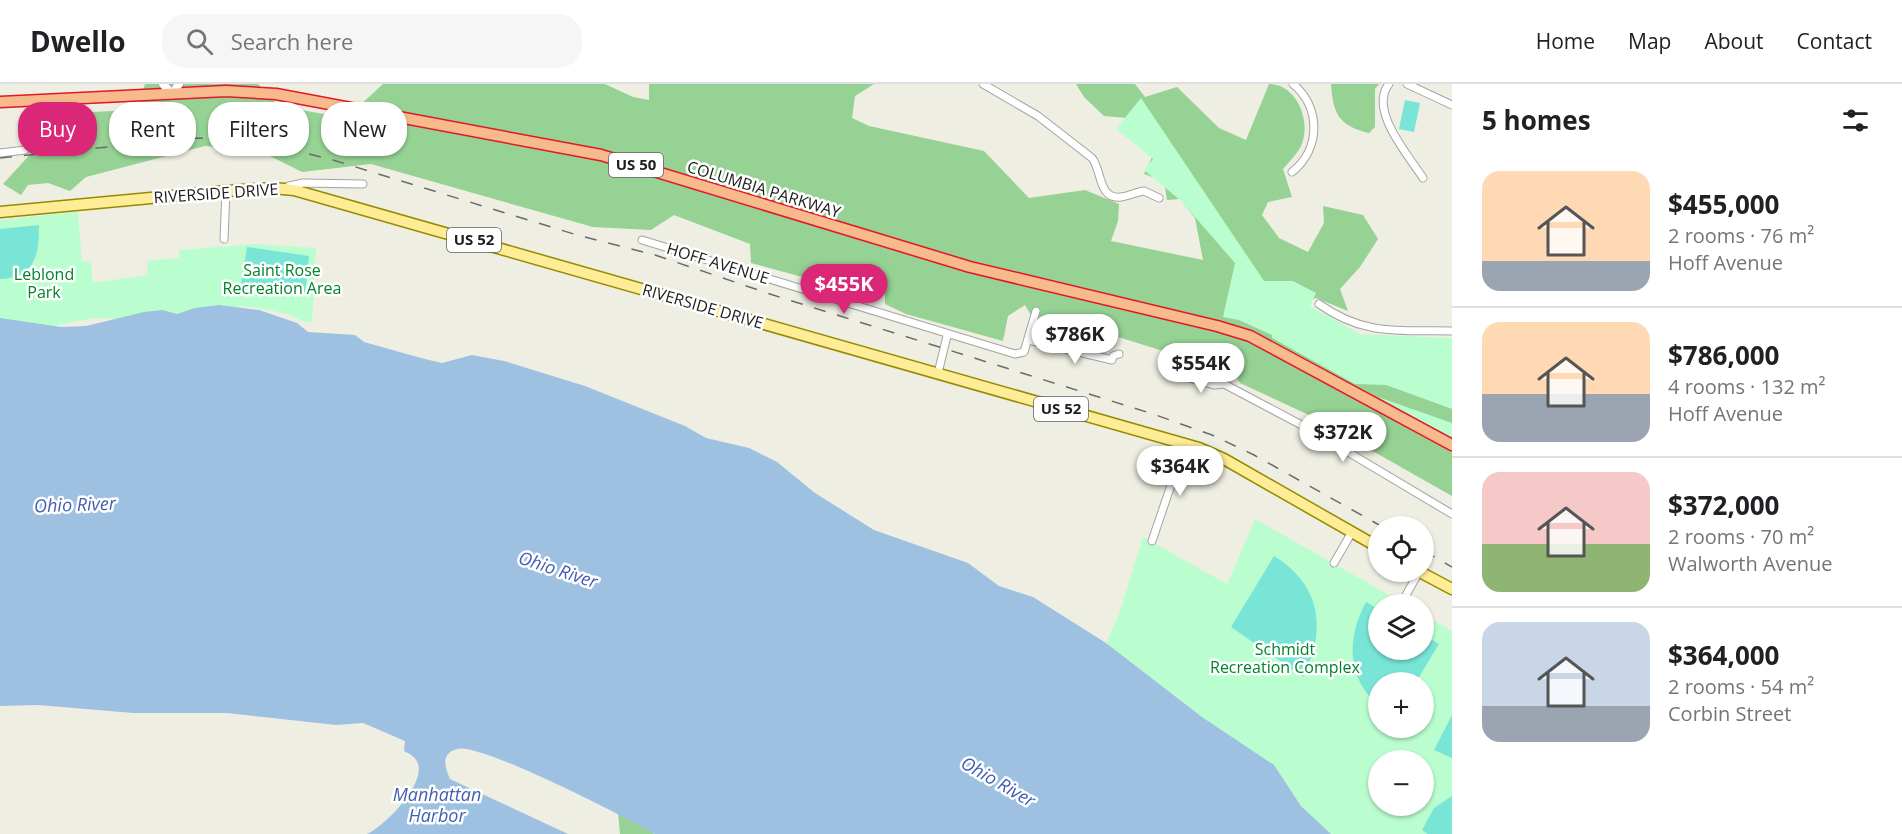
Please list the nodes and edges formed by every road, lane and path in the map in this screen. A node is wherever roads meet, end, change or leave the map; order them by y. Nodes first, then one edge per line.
1 (163, 84) edge
2 (179, 84) edge
3 (200, 84) edge
4 (983, 84) edge
5 (1293, 84) edge
6 (1389, 84) edge
7 (1407, 84) edge
8 (226, 91) junction
9 (172, 94) junction
10 (0, 102) edge
11 (1452, 105) edge
12 (18, 151) edge
13 (0, 153) edge
14 (1292, 172) dead end
15 (1423, 178) dead end
16 (363, 184) dead end
17 (284, 188) junction
18 (226, 191) junction
19 (1159, 198) dead end
20 (0, 212) edge
21 (224, 239) dead end
22 (642, 240) dead end
23 (1319, 304) dead end
24 (1036, 311) dead end
25 (1452, 331) edge
26 (947, 336) junction
27 (1028, 341) junction
28 (1119, 354) dead end
29 (1165, 371) dead end
30 (938, 373) junction
31 (1185, 444) junction
32 (1452, 445) edge
33 (1452, 514) edge
34 (1352, 532) junction
35 (1152, 541) dead end
36 (1368, 541) edge
37 (1334, 563) dead end
38 (1434, 579) edge
39 (1452, 589) edge

1 - 9 street
2 - 9 street
3 - 8 highway
4 - 19 street
5 - 14 street
6 - 15 street
7 - 11 street
8 - 9 highway, COLUMBIA PARKWAY / US 50
8 - 32 highway, COLUMBIA PARKWAY / US 50
9 - 10 highway, COLUMBIA PARKWAY / US 50
12 - 13 street
16 - 17 street
17 - 18 main road, RIVERSIDE DRIVE / US 52
17 - 30 main road, RIVERSIDE DRIVE / US 52
18 - 20 main road, RIVERSIDE DRIVE / US 52
18 - 21 street
22 - 26 street, HOFF AVENUE
23 - 25 street
24 - 27 street
26 - 27 street, HOFF AVENUE
26 - 30 street
27 - 28 street
29 - 33 street
30 - 31 main road, RIVERSIDE DRIVE / US 52
31 - 34 main road, RIVERSIDE DRIVE / US 52
31 - 35 street
34 - 36 main road, RIVERSIDE DRIVE / US 52
34 - 37 street
38 - 39 main road

